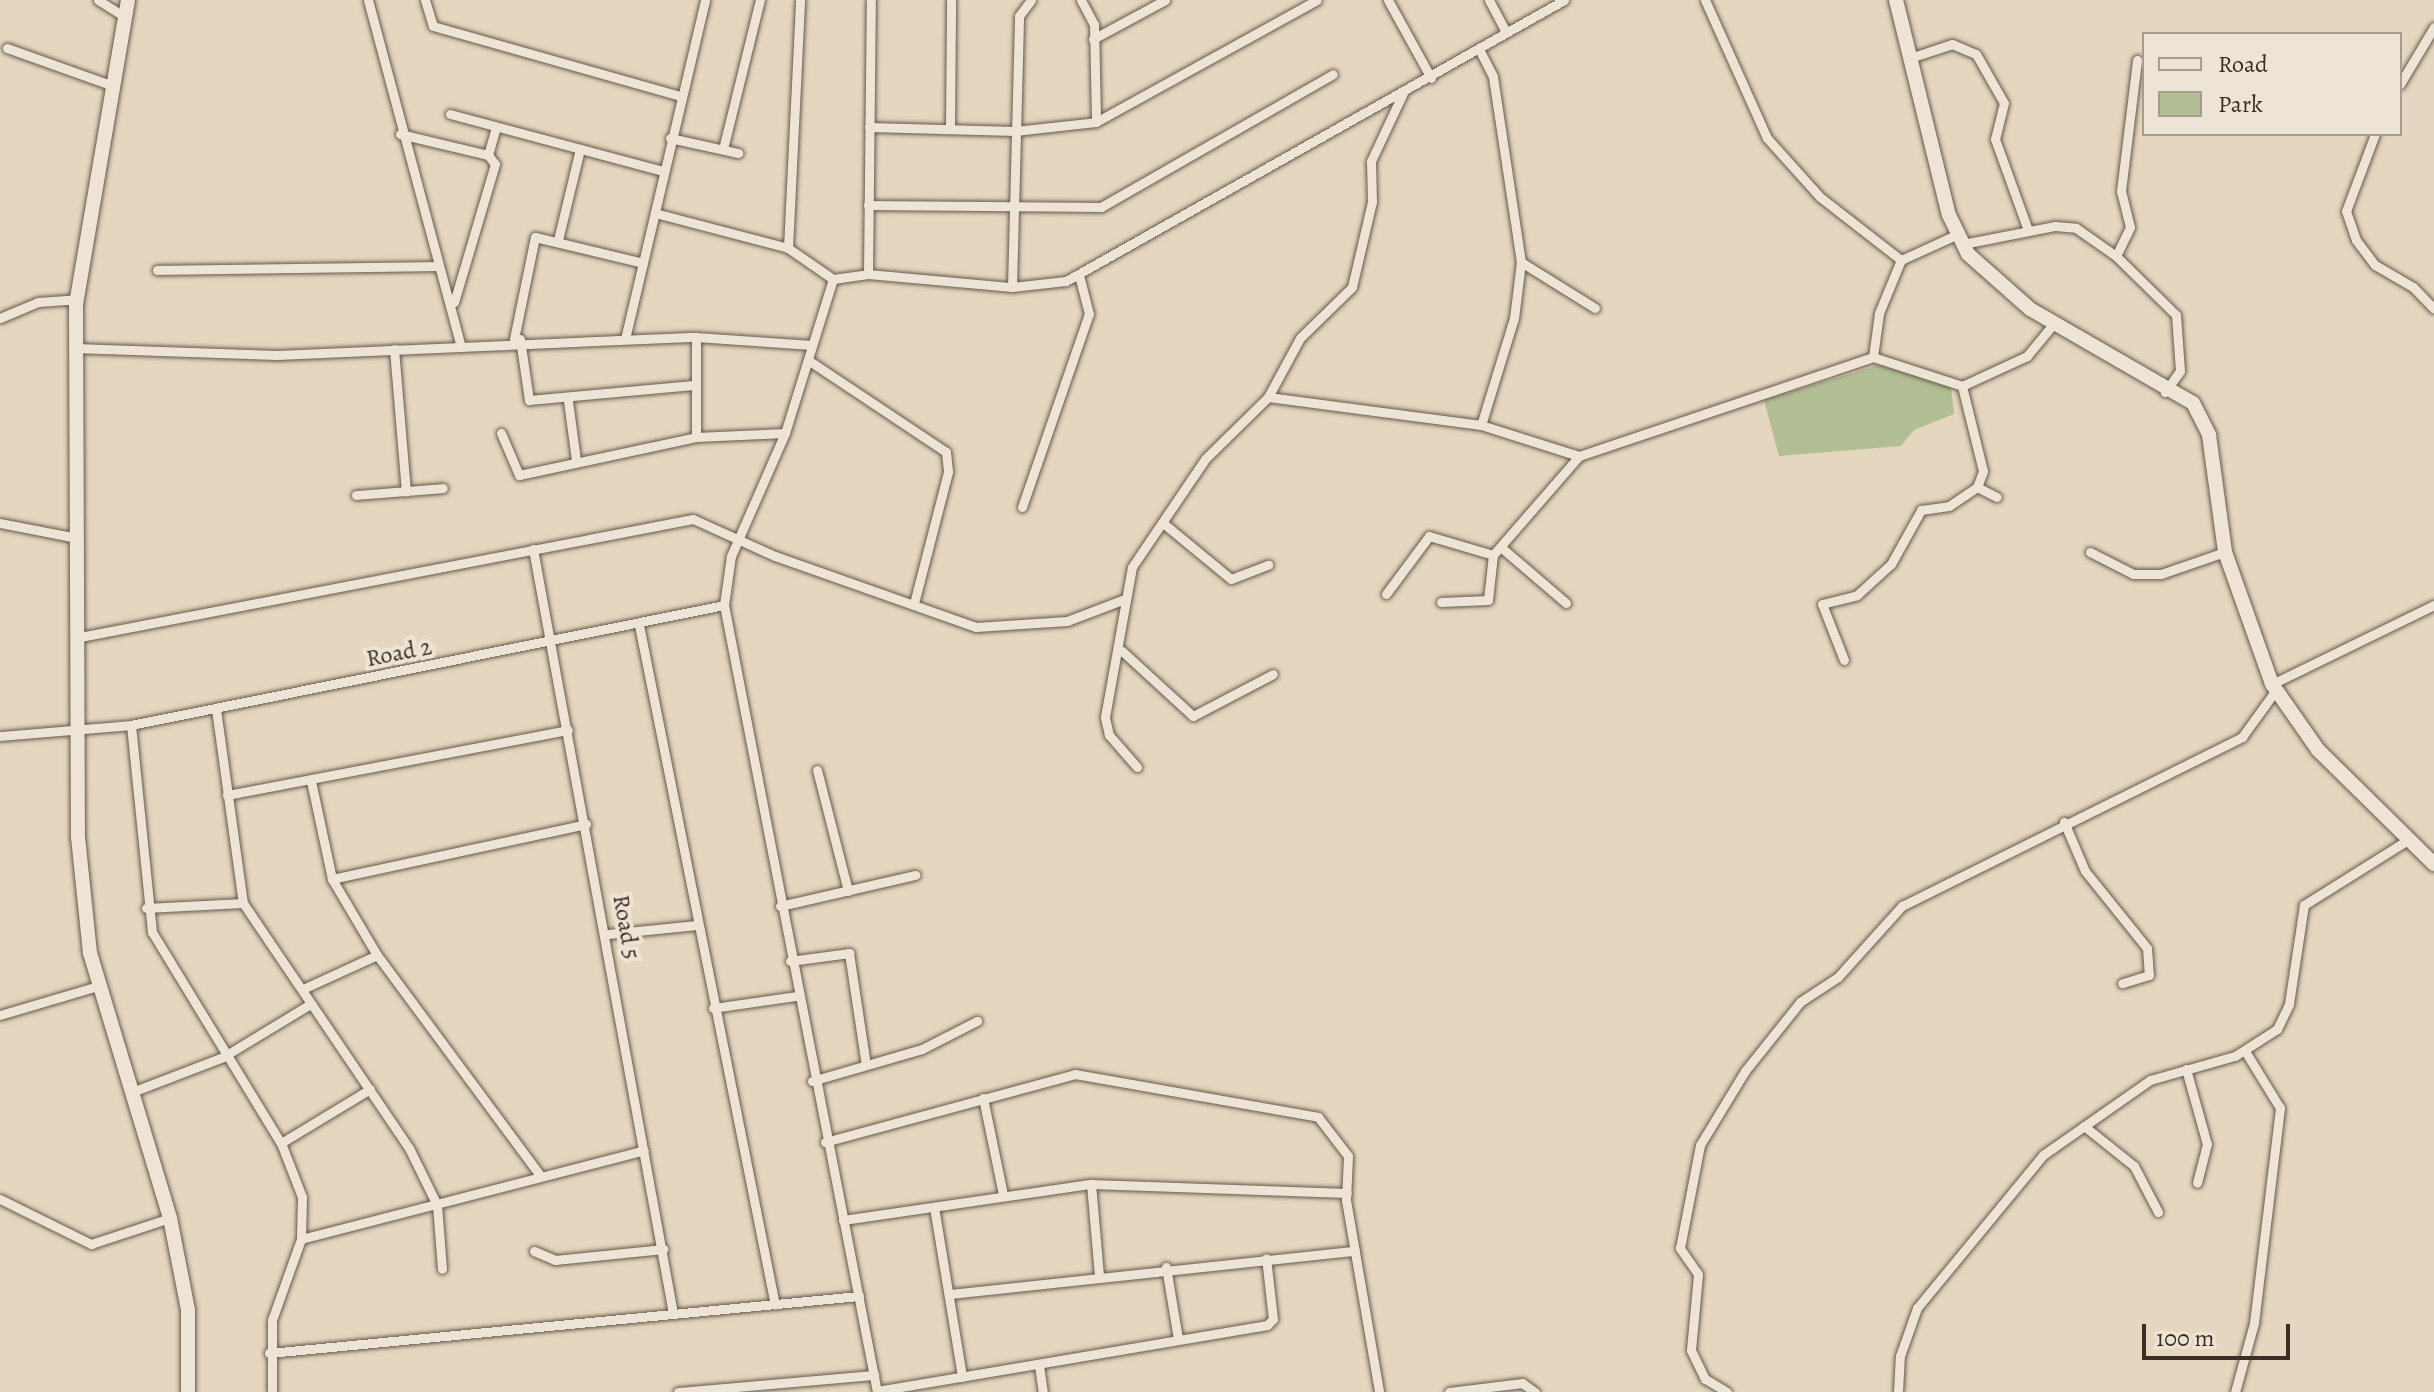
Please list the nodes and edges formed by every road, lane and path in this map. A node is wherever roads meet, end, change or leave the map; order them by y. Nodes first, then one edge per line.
1 (98, 0) edge
2 (128, 0) edge
3 (368, 0) edge
4 (425, 0) edge
5 (705, 0) edge
6 (760, 0) edge
7 (800, 0) edge
8 (871, 0) edge
9 (951, 0) edge
10 (1031, 0) edge
11 (1081, 0) edge
12 (1165, 0) edge
13 (1317, 0) edge
14 (1388, 0) edge
15 (1489, 0) edge
16 (1564, 0) edge
17 (1705, 0) edge
18 (1896, 0) edge
19 (1298, 5) edge
20 (125, 17) junction
21 (2434, 27) edge
22 (1506, 32) junction
23 (1093, 39) junction
24 (7, 48) dead end
25 (1479, 49) junction
26 (1910, 58) junction
27 (2137, 60) dead end
28 (1333, 74) dead end
29 (1431, 78) junction
30 (2402, 81) edge
31 (111, 85) junction
32 (1403, 93) junction
33 (680, 96) junction
34 (450, 114) dead end
35 (1096, 122) junction
36 (496, 127) junction
37 (869, 127) junction
38 (950, 127) junction
39 (1015, 131) junction
40 (400, 134) junction
41 (2374, 136) edge
42 (670, 138) junction
43 (580, 149) junction
44 (723, 149) junction
45 (738, 153) dead end
46 (488, 155) junction
47 (663, 171) junction
48 (868, 205) junction
49 (1014, 209) junction
50 (655, 213) junction
51 (2028, 230) junction
52 (1961, 239) junction
53 (558, 240) junction
54 (788, 248) junction
55 (2116, 256) junction
56 (1901, 260) junction
57 (1521, 262) junction
58 (643, 263) junction
59 (436, 266) junction
60 (157, 270) dead end
61 (868, 274) junction
62 (1079, 275) junction
63 (833, 279) junction
64 (1012, 287) junction
65 (77, 299) junction
66 (454, 302) junction
67 (1595, 308) dead end
68 (2434, 309) edge
69 (0, 318) edge
70 (2055, 322) junction
71 (696, 337) junction
72 (517, 339) junction
73 (625, 339) junction
74 (460, 344) junction
75 (812, 345) junction
76 (74, 348) junction
77 (394, 349) junction
78 (1873, 357) junction
79 (808, 360) junction
80 (693, 385) junction
81 (1962, 386) junction
82 (2165, 392) junction
83 (1268, 397) junction
84 (568, 401) junction
85 (1481, 425) junction
86 (501, 433) dead end
87 (785, 433) junction
88 (696, 437) junction
89 (1579, 456) junction
90 (576, 460) junction
91 (1977, 487) junction
92 (443, 488) dead end
93 (406, 491) junction
94 (356, 495) dead end
95 (1997, 497) dead end
96 (1022, 507) dead end
97 (0, 523) edge
98 (1163, 523) junction
99 (77, 538) junction
100 (740, 539) junction
101 (533, 549) junction
102 (1503, 549) junction
103 (2090, 552) dead end
104 (2225, 552) junction
105 (1493, 555) junction
106 (1268, 565) dead end
107 (1386, 594) dead end
108 (915, 600) junction
109 (1122, 600) junction
110 (1441, 602) dead end
111 (1566, 603) dead end
112 (724, 605) junction
113 (2434, 605) edge
114 (639, 625) junction
115 (80, 637) junction
116 (551, 643) junction
117 (1122, 651) junction
118 (1844, 660) dead end
119 (1273, 674) dead end
120 (2274, 687) junction
121 (216, 709) junction
122 (131, 725) junction
123 (568, 730) junction
124 (79, 731) junction
125 (0, 736) edge
126 (1137, 767) dead end
127 (817, 770) dead end
128 (311, 781) junction
129 (227, 795) junction
130 (2064, 822) junction
131 (586, 824) junction
132 (2406, 841) junction
133 (2434, 864) edge
134 (915, 875) dead end
135 (332, 879) junction
136 (848, 891) junction
137 (243, 903) junction
138 (780, 906) junction
139 (146, 908) junction
140 (697, 925) junction
141 (608, 934) junction
142 (377, 955) junction
143 (790, 961) junction
144 (2122, 983) dead end
145 (98, 986) junction
146 (305, 988) junction
147 (796, 996) junction
148 (309, 1005) junction
149 (713, 1008) junction
150 (0, 1015) edge
151 (977, 1021) dead end
152 (2245, 1051) junction
153 (223, 1057) junction
154 (866, 1065) junction
155 (2186, 1069) junction
156 (812, 1081) junction
157 (370, 1089) junction
158 (132, 1092) junction
159 (983, 1098) junction
160 (2084, 1126) junction
161 (825, 1142) junction
162 (281, 1143) junction
163 (644, 1150) junction
164 (539, 1174) junction
165 (2197, 1183) dead end
166 (1091, 1184) junction
167 (1347, 1193) junction
168 (1003, 1195) junction
169 (0, 1199) edge
170 (437, 1205) junction
171 (934, 1207) junction
172 (2158, 1212) dead end
173 (170, 1218) junction
174 (843, 1220) junction
175 (301, 1239) junction
176 (663, 1249) junction
177 (534, 1251) dead end
178 (1355, 1251) junction
179 (1266, 1258) junction
180 (1166, 1267) junction
181 (442, 1269) dead end
182 (1099, 1276) junction
183 (950, 1294) junction
184 (859, 1296) junction
185 (775, 1305) junction
186 (673, 1313) junction
187 (1178, 1339) junction
188 (269, 1353) junction
189 (1039, 1365) junction
190 (874, 1375) junction
191 (962, 1377) junction
192 (188, 1392) edge
193 (272, 1392) edge
194 (678, 1392) edge
195 (877, 1392) edge
196 (1043, 1392) edge
197 (1379, 1392) edge
198 (1449, 1392) edge
199 (1535, 1392) edge
200 (1727, 1392) edge
201 (1898, 1392) edge
202 (2235, 1392) edge

1 - 20 street
2 - 20 street
3 - 40 street
4 - 33 street
5 - 33 street
6 - 44 street
7 - 54 street
8 - 37 street
9 - 38 street
10 - 39 street
11 - 23 street
12 - 23 street
13 - 19 street
14 - 29 street
15 - 22 street
16 - 22 street
17 - 56 street
18 - 26 street
19 - 35 street
20 - 31 street
21 - 30 street
22 - 25 street
23 - 35 street
24 - 31 street
25 - 29 street
25 - 57 street
26 - 51 street
26 - 52 street
27 - 55 street
28 - 49 street
29 - 32 street
31 - 65 street
32 - 62 street
32 - 83 street
33 - 42 street
34 - 36 street
35 - 39 street
36 - 43 street
36 - 46 street
37 - 38 street
37 - 48 street
38 - 39 street
39 - 49 street
40 - 46 street
40 - 59 street
41 - 68 street
42 - 44 street
42 - 47 street
43 - 47 street
43 - 53 street
44 - 45 street
46 - 66 street
47 - 50 street
48 - 49 street
48 - 61 street
49 - 64 street
50 - 54 street
50 - 58 street
51 - 52 street
51 - 55 street
52 - 56 street
52 - 70 street
53 - 58 street
53 - 72 street
54 - 63 street
55 - 82 street
56 - 78 street
57 - 67 street
57 - 85 street
58 - 73 street
59 - 60 street
59 - 66 street
61 - 63 street
61 - 64 street
62 - 64 street
62 - 96 street
63 - 75 street
65 - 69 street
65 - 76 street
66 - 74 street
70 - 81 street
70 - 82 street
71 - 73 street
71 - 75 street
71 - 80 street
72 - 73 street
72 - 74 street
72 - 84 street
74 - 77 street
75 - 79 street
76 - 77 street
76 - 99 street
77 - 93 street
78 - 81 street
78 - 89 street
79 - 87 street
79 - 108 street
80 - 84 street
80 - 88 street
81 - 91 street
82 - 104 street
83 - 85 street
83 - 98 street
84 - 90 street
85 - 89 street
86 - 90 street
87 - 88 street
87 - 100 street
88 - 90 street
89 - 102 street
91 - 95 street
91 - 118 street
92 - 93 street
93 - 94 street
97 - 99 street
98 - 106 street
98 - 109 street
99 - 115 street
100 - 101 street
100 - 108 street
100 - 112 street
101 - 115 street
101 - 116 street, Road 5
102 - 105 street
102 - 111 street
103 - 104 street
104 - 120 street
105 - 107 street
105 - 110 street
108 - 109 street
109 - 117 street
112 - 114 street, Road 2
112 - 138 street
113 - 120 street
114 - 116 street, Road 2
114 - 140 street
115 - 124 street
116 - 121 street, Road 2
116 - 123 street, Road 5
117 - 119 street
117 - 126 street
120 - 130 street
120 - 132 street
121 - 122 street, Road 2
121 - 129 street
122 - 124 street, Road 2
122 - 139 street
123 - 128 street
123 - 131 street, Road 5
124 - 125 street, Road 2
124 - 145 street
127 - 136 street
128 - 129 street
128 - 135 street
129 - 137 street
130 - 144 street
130 - 200 street
131 - 135 street
131 - 141 street, Road 5
132 - 133 street
132 - 152 street
134 - 136 street
135 - 142 street
136 - 138 street
137 - 139 street
137 - 146 street
138 - 143 street
139 - 153 street
140 - 141 street
140 - 149 street
141 - 163 street, Road 5
142 - 146 street
142 - 164 street
143 - 147 street
143 - 154 street
145 - 150 street
145 - 158 street
146 - 148 street
147 - 149 street
147 - 156 street
148 - 153 street
148 - 157 street
149 - 185 street
151 - 154 street
152 - 155 street
152 - 202 street
153 - 158 street
153 - 162 street
154 - 156 street
155 - 160 street
155 - 165 street
156 - 161 street
157 - 162 street
157 - 170 street
158 - 173 street
159 - 161 street
159 - 167 street
159 - 168 street
160 - 172 street
160 - 201 street
161 - 174 street
162 - 175 street
163 - 164 street
163 - 176 street, Road 5
164 - 170 street
166 - 167 street
166 - 168 street
166 - 182 street
167 - 178 street
168 - 171 street
169 - 173 street
170 - 175 street
170 - 181 street
171 - 174 street
171 - 183 street
173 - 192 street
174 - 184 street
175 - 188 street
176 - 177 street
176 - 186 street, Road 5
178 - 179 street
178 - 197 street
179 - 180 street
179 - 187 street
180 - 182 street
180 - 187 street
182 - 183 street
183 - 191 street
184 - 185 street
184 - 190 street
185 - 186 street
186 - 188 street
187 - 189 street
188 - 193 street
189 - 191 street
189 - 196 street
190 - 194 street
190 - 195 street
191 - 195 street
198 - 199 street

